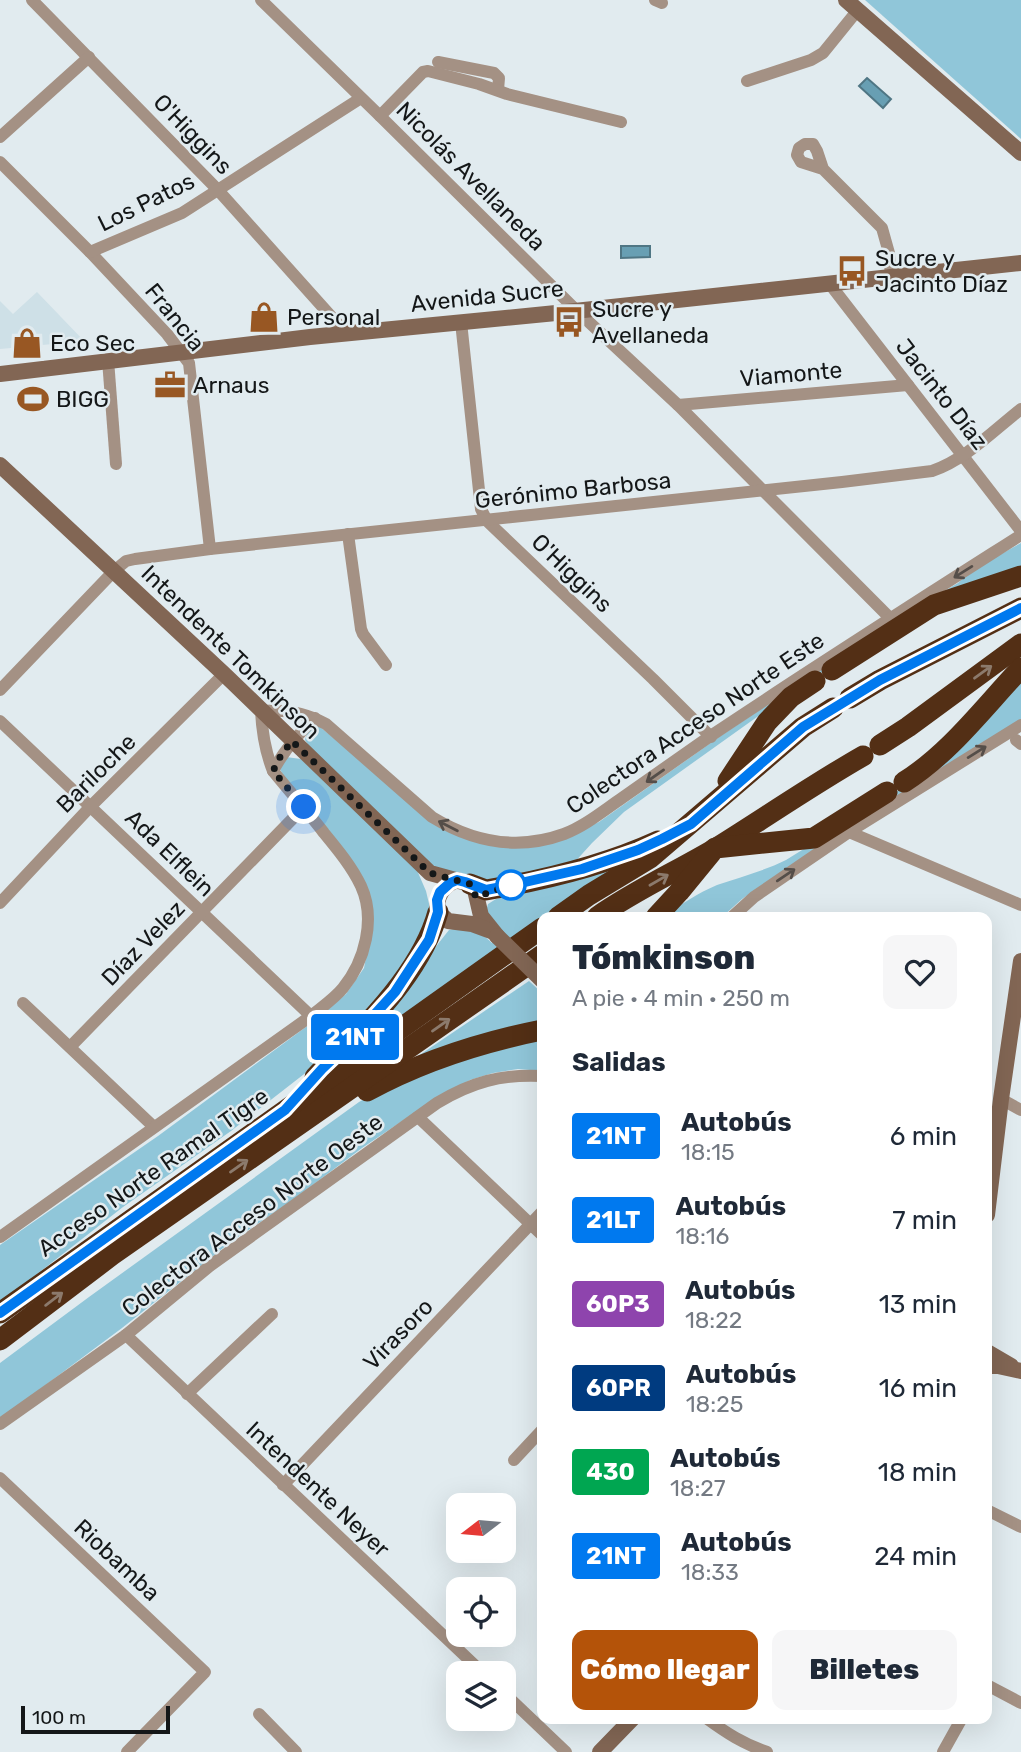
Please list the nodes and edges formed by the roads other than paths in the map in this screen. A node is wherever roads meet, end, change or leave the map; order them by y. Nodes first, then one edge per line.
1 (32, 0) edge
2 (261, 0) edge
3 (852, 5) edge
4 (89, 57) junction
5 (438, 61) dead end
6 (747, 80) dead end
7 (498, 90) junction
8 (361, 98) junction
9 (380, 116) junction
10 (621, 122) dead end
11 (0, 137) edge
12 (1021, 153) edge
13 (0, 162) edge
14 (822, 169) dead end
15 (218, 189) junction
16 (90, 252) junction
17 (1021, 264) edge
18 (891, 276) junction
19 (830, 283) junction
20 (576, 310) junction
21 (461, 322) junction
22 (346, 333) junction
23 (181, 352) junction
24 (107, 360) junction
25 (0, 374) edge
26 (908, 385) junction
27 (678, 405) junction
28 (1021, 410) edge
29 (963, 455) junction
30 (116, 464) dead end
31 (1, 467) edge
32 (763, 490) junction
33 (487, 521) junction
34 (1021, 533) edge
35 (348, 534) junction
36 (209, 550) junction
37 (114, 571) junction
38 (1021, 576) edge
39 (1021, 608) edge
40 (890, 618) junction
41 (1021, 644) edge
42 (386, 665) dead end
43 (1017, 673) edge
44 (224, 674) junction
45 (0, 690) edge
46 (261, 711) junction
47 (315, 718) junction
48 (0, 720) edge
49 (1021, 725) edge
50 (710, 737) junction
51 (292, 741) junction
52 (273, 771) junction
53 (716, 800) junction
54 (91, 806) junction
55 (304, 807) junction
56 (691, 824) junction
57 (849, 832) junction
58 (715, 848) junction
59 (430, 873) junction
60 (464, 882) junction
61 (0, 903) edge
62 (1021, 905) edge
63 (438, 906) junction
64 (202, 912) junction
65 (565, 912) edge
66 (605, 912) edge
67 (661, 912) edge
68 (738, 912) edge
69 (537, 932) edge
70 (494, 933) junction
71 (537, 958) edge
72 (1021, 961) edge
73 (537, 975) edge
74 (23, 1003) dead end
75 (311, 1016) junction
76 (537, 1031) edge
77 (70, 1047) junction
78 (537, 1076) edge
79 (1000, 1099) junction
80 (285, 1110) junction
81 (1021, 1110) edge
82 (418, 1117) junction
83 (154, 1127) junction
84 (265, 1148) junction
85 (992, 1170) edge
86 (537, 1217) edge
87 (531, 1224) junction
88 (537, 1229) edge
89 (2, 1231) edge
90 (0, 1313) edge
91 (272, 1314) dead end
92 (125, 1335) junction
93 (0, 1340) edge
94 (992, 1355) edge
95 (992, 1366) edge
96 (1018, 1370) edge
97 (187, 1394) junction
98 (0, 1424) edge
99 (537, 1435) edge
100 (514, 1460) dead end
101 (0, 1478) edge
102 (283, 1485) junction
103 (992, 1512) edge
104 (1021, 1527) edge
105 (470, 1661) edge
106 (992, 1688) edge
107 (1021, 1703) edge
108 (516, 1704) edge
109 (258, 1714) dead end
110 (627, 1724) edge
111 (714, 1724) edge
112 (959, 1724) edge
113 (127, 1752) edge
114 (296, 1752) edge
115 (566, 1752) edge
116 (600, 1752) edge
117 (767, 1752) edge
118 (943, 1752) edge

1 - 4 street, O'Higgins
2 - 8 street, Nicolás Avellaneda
3 - 6 street
3 - 12 street
4 - 11 street
4 - 15 street, O'Higgins
5 - 7 street
7 - 9 street
7 - 10 street
8 - 9 street, Nicolás Avellaneda
8 - 15 street, Los Patos
9 - 20 street, Nicolás Avellaneda
13 - 16 street, Francia
14 - 18 street
15 - 16 street, Los Patos
15 - 22 street, O'Higgins
16 - 23 street, Francia
17 - 18 street, Avenida Sucre
18 - 19 street, Avenida Sucre
19 - 20 street, Avenida Sucre
19 - 26 street, Jacinto Díaz
20 - 21 street, Avenida Sucre
20 - 27 street, Nicolás Avellaneda
21 - 22 street, Avenida Sucre
21 - 33 street
22 - 23 street, Avenida Sucre
23 - 24 street, Avenida Sucre
23 - 36 street, Francia
24 - 25 street, Avenida Sucre
24 - 30 street
26 - 27 street, Viamonte
26 - 29 street, Jacinto Díaz
27 - 32 street, Nicolás Avellaneda
28 - 29 street, Gerónimo Barbosa
29 - 32 street, Gerónimo Barbosa
29 - 34 street, Jacinto Díaz
31 - 37 street, Intendente Tomkinson
32 - 33 street, Gerónimo Barbosa
32 - 40 street, Nicolás Avellaneda
33 - 35 street, Gerónimo Barbosa
33 - 50 street, O'Higgins
34 -> 40 street, Colectora Acceso Norte Este
35 - 36 street, Gerónimo Barbosa
35 - 42 street
36 - 37 street, Gerónimo Barbosa
37 - 44 street, Intendente Tomkinson
37 - 45 street
38 - 53 highway
39 - 53 highway
40 - 50 street, Colectora Acceso Norte Este
58 -> 41 highway
43 - 58 highway
44 - 46 street, Intendente Tomkinson
44 - 54 street, Bariloche
46 - 47 street, Colectora Acceso Norte Este
46 - 51 street, Intendente Tomkinson
46 - 52 street
50 -> 47 street, Colectora Acceso Norte Este
47 - 51 street
48 - 54 street, Ada Elflein
57 -> 49 street
51 - 52 street
51 - 59 street, Intendente Tomkinson
52 - 55 street
53 - 56 highway
54 - 61 street, Bariloche
54 - 64 street, Ada Elflein
55 - 64 street, Díaz Velez
55 - 75 street
56 - 60 highway
56 - 65 highway
57 - 62 street
68 -> 57 street
66 -> 58 highway
58 - 67 highway
59 - 60 street, Intendente Tomkinson
59 - 63 street
60 - 63 street
60 - 70 street
63 - 70 street
63 - 80 highway
64 - 75 street, Ada Elflein
64 - 77 street, Díaz Velez
69 - 80 highway, Acceso Norte Ramal Tigre
70 - 73 street, bridge
84 -> 71 highway, Acceso Norte Ramal Tigre
72 - 79 street
74 - 77 street
75 - 83 street
76 - 84 highway
77 - 83 street
78 - 82 street, Colectora Acceso Norte Oeste
79 - 81 street
79 - 85 street
80 - 90 highway, Acceso Norte Ramal Tigre
82 - 87 street
82 - 92 street, Colectora Acceso Norte Oeste
83 - 89 street
93 -> 84 highway, Acceso Norte Ramal Tigre
86 - 87 street, Virasoro
87 - 88 street
87 - 102 street, Virasoro
91 - 97 street
92 - 97 street, Intendente Neyer
92 - 98 street, Colectora Acceso Norte Oeste
94 - 96 street
95 - 96 street
97 - 102 street, Intendente Neyer
99 - 100 street
101 - 113 street, Riobamba
102 - 105 street, Intendente Neyer
103 - 104 street
106 - 107 street
108 - 115 street
109 - 114 street
110 - 116 street
111 - 117 street
112 - 118 street

